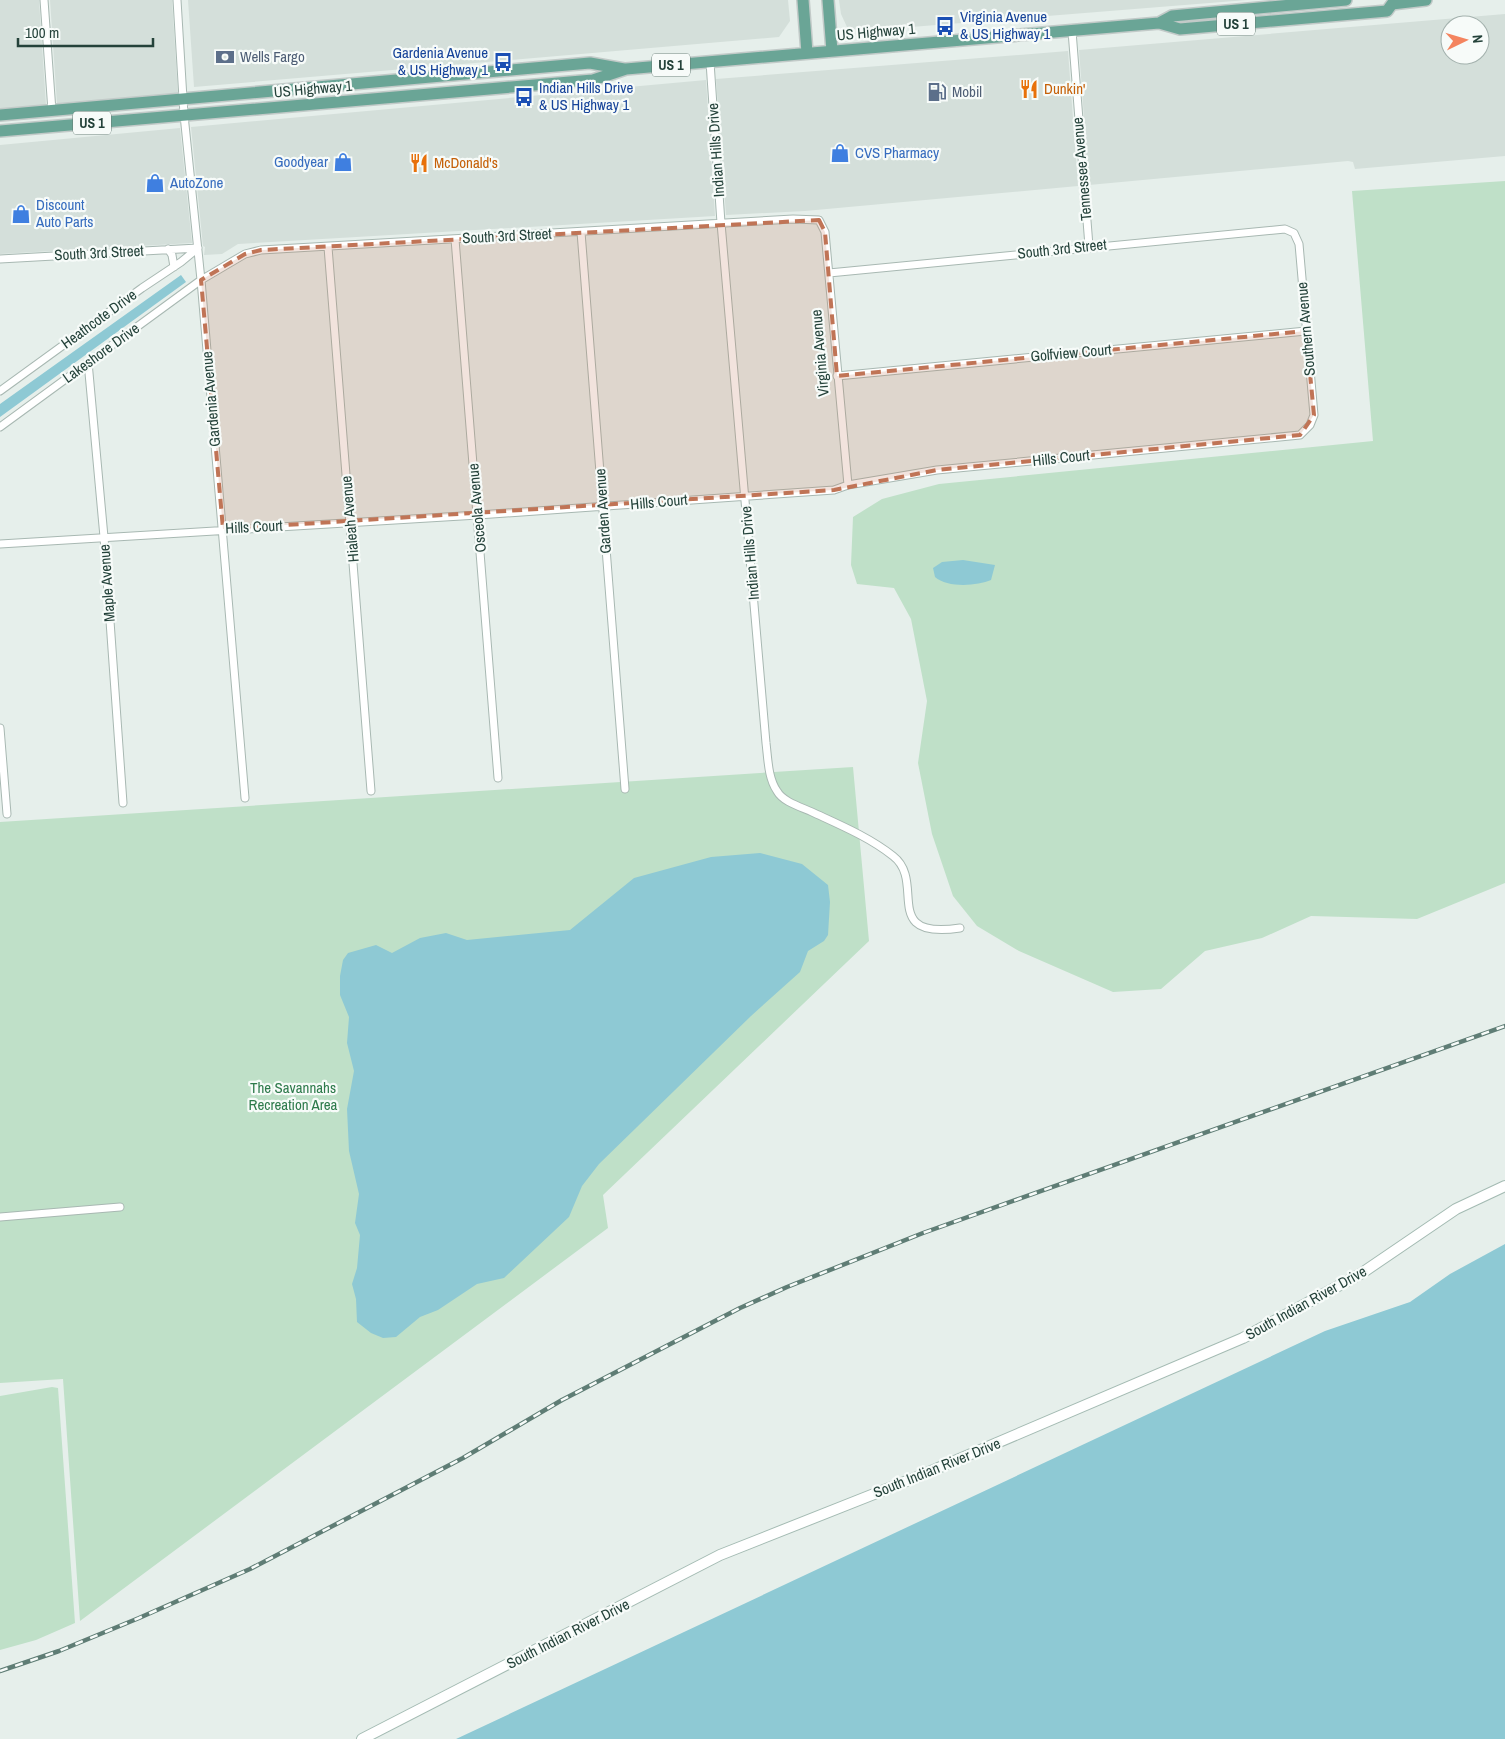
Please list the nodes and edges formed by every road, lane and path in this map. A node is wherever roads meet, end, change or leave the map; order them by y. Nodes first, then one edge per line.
1 (44, 0) edge
2 (177, 0) edge
3 (803, 0) edge
4 (828, 0) edge
5 (1346, 0) edge
6 (1426, 0) edge
7 (1390, 2) edge
8 (1159, 23) junction
9 (1072, 31) junction
10 (832, 51) junction
11 (807, 53) junction
12 (710, 62) junction
13 (626, 69) junction
14 (419, 79) junction
15 (376, 82) junction
16 (390, 97) junction
17 (184, 99) junction
18 (353, 100) junction
19 (52, 110) junction
20 (0, 115) edge
21 (184, 115) junction
22 (0, 131) edge
23 (819, 220) joint
24 (721, 223) junction
25 (581, 232) junction
26 (1294, 233) joint
27 (455, 238) junction
28 (1089, 246) junction
29 (328, 247) junction
30 (198, 248) junction
31 (168, 249) junction
32 (0, 259) edge
33 (174, 267) junction
34 (829, 273) junction
35 (201, 280) junction
36 (1306, 331) junction
37 (88, 362) junction
38 (837, 376) junction
39 (0, 390) edge
40 (1310, 425) joint
41 (0, 426) edge
42 (848, 485) junction
43 (745, 495) junction
44 (603, 507) junction
45 (478, 516) junction
46 (350, 522) junction
47 (223, 529) junction
48 (104, 537) junction
49 (0, 544) edge
50 (0, 728) edge
51 (498, 778) dead end
52 (625, 789) dead end
53 (371, 791) dead end
54 (245, 798) dead end
55 (123, 803) dead end
56 (8, 814) dead end
57 (960, 928) dead end
58 (1505, 1186) edge
59 (120, 1207) dead end
60 (0, 1217) edge
61 (362, 1739) edge

1 - 19 street
2 - 17 street, Gardenia Avenue
3 - 11 main road
4 - 10 main road
5 - 8 main road, US Highway 1 / US 1
6 - 7 main road, US Highway 1 / US 1
7 - 8 main road, US Highway 1 / US 1
8 - 9 main road, US Highway 1 / US 1
9 - 10 main road, US Highway 1 / US 1
9 - 28 street, Tennessee Avenue
10 - 11 main road, US Highway 1 / US 1
11 - 12 main road, US Highway 1 / US 1
12 - 13 main road, US Highway 1 / US 1
12 - 24 street, Indian Hills Drive
13 - 14 main road, US Highway 1 / US 1
13 - 16 main road, US Highway 1 / US 1
14 - 15 main road, US Highway 1 / US 1
14 - 16 main road
15 - 17 main road, US Highway 1 / US 1
15 - 18 main road
16 - 18 main road, US Highway 1 / US 1
17 - 19 main road, US Highway 1 / US 1
17 - 21 street, Gardenia Avenue
18 - 21 main road, US Highway 1 / US 1
19 - 20 main road, US Highway 1 / US 1
21 - 22 main road, US Highway 1 / US 1
21 - 30 street, Gardenia Avenue
23 - 24 street, South 3rd Street
23 - 34 street, Virginia Avenue
24 - 25 street, South 3rd Street
24 - 43 street, Indian Hills Drive
25 - 27 street, South 3rd Street
25 - 44 street, Garden Avenue
26 - 28 street, South 3rd Street
26 - 36 street, Southern Avenue
27 - 29 street, South 3rd Street
27 - 45 street, Osceola Avenue
28 - 34 street, South 3rd Street
29 - 35 street, South 3rd Street
29 - 46 street, Hialeah Avenue
30 - 31 street, South 3rd Street
30 - 33 street, Heathcote Drive
30 - 35 street, Gardenia Avenue
31 - 32 street, South 3rd Street
31 - 33 street
33 - 39 street, Heathcote Drive
34 - 38 street, Virginia Avenue
35 - 37 street, Lakeshore Drive
35 - 47 street, Gardenia Avenue
36 - 38 street, Golfview Court
36 - 40 street, Southern Avenue
37 - 41 street, Lakeshore Drive
37 - 48 street, Maple Avenue
38 - 42 street, Virginia Avenue
40 - 42 street, Hills Court
42 - 43 street, Hills Court
43 - 44 street, Hills Court
43 - 57 street, Indian Hills Drive
44 - 45 street, Hills Court
44 - 52 street, Garden Avenue
45 - 46 street, Hills Court
45 - 51 street, Osceola Avenue
46 - 47 street, Hills Court
46 - 53 street, Hialeah Avenue
47 - 48 street, Hills Court
47 - 54 street, Gardenia Avenue
48 - 49 street, Hills Court
48 - 55 street, Maple Avenue
50 - 56 street
58 - 61 main road, South Indian River Drive
59 - 60 street

